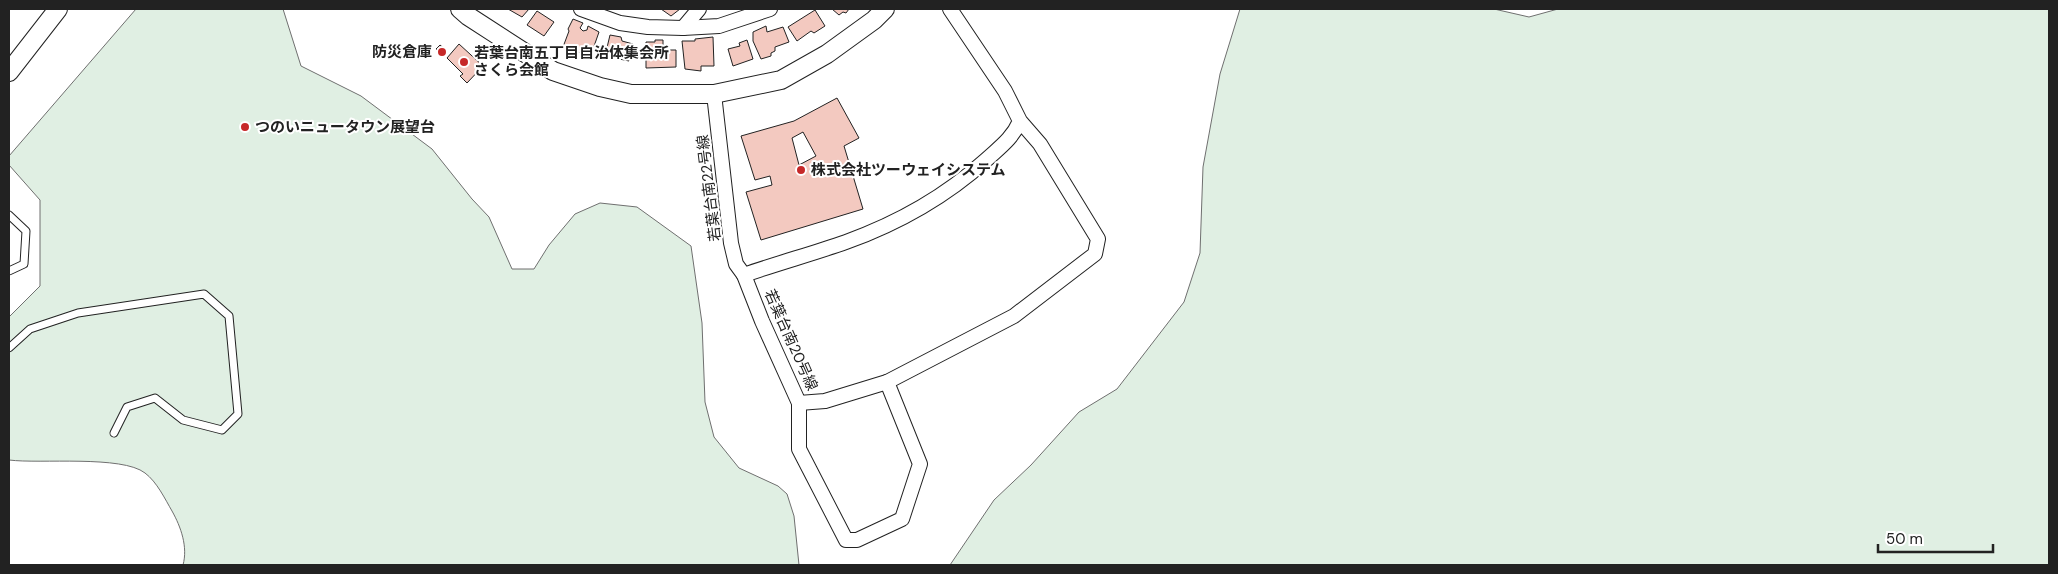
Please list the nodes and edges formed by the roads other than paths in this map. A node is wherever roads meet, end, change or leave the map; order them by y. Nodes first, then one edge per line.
1 (58, 9) edge
2 (460, 9) edge
3 (698, 9) edge
4 (770, 9) edge
5 (885, 9) edge
6 (950, 9) edge
7 (588, 10) edge
8 (683, 28) junction
9 (10, 66) edge
10 (714, 94) junction
11 (1020, 121) junction
12 (9, 215) edge
13 (9, 271) edge
14 (744, 275) junction
15 (9, 348) edge
16 (888, 382) junction
17 (799, 403) junction
18 (114, 433) dead end

1 - 9 street
2 - 10 street
3 - 8 street
4 - 8 street
5 - 10 street
6 - 11 street, 若葉台南20号線
7 - 8 street
10 - 14 street, 若葉台南22号線
11 - 14 street, 若葉台南20号線
11 - 16 street, 若葉台南20号線
12 - 13 lane
14 - 17 street, 若葉台南20号線
15 - 18 lane
16 - 17 street, 若葉台南20号線
16 - 17 street

